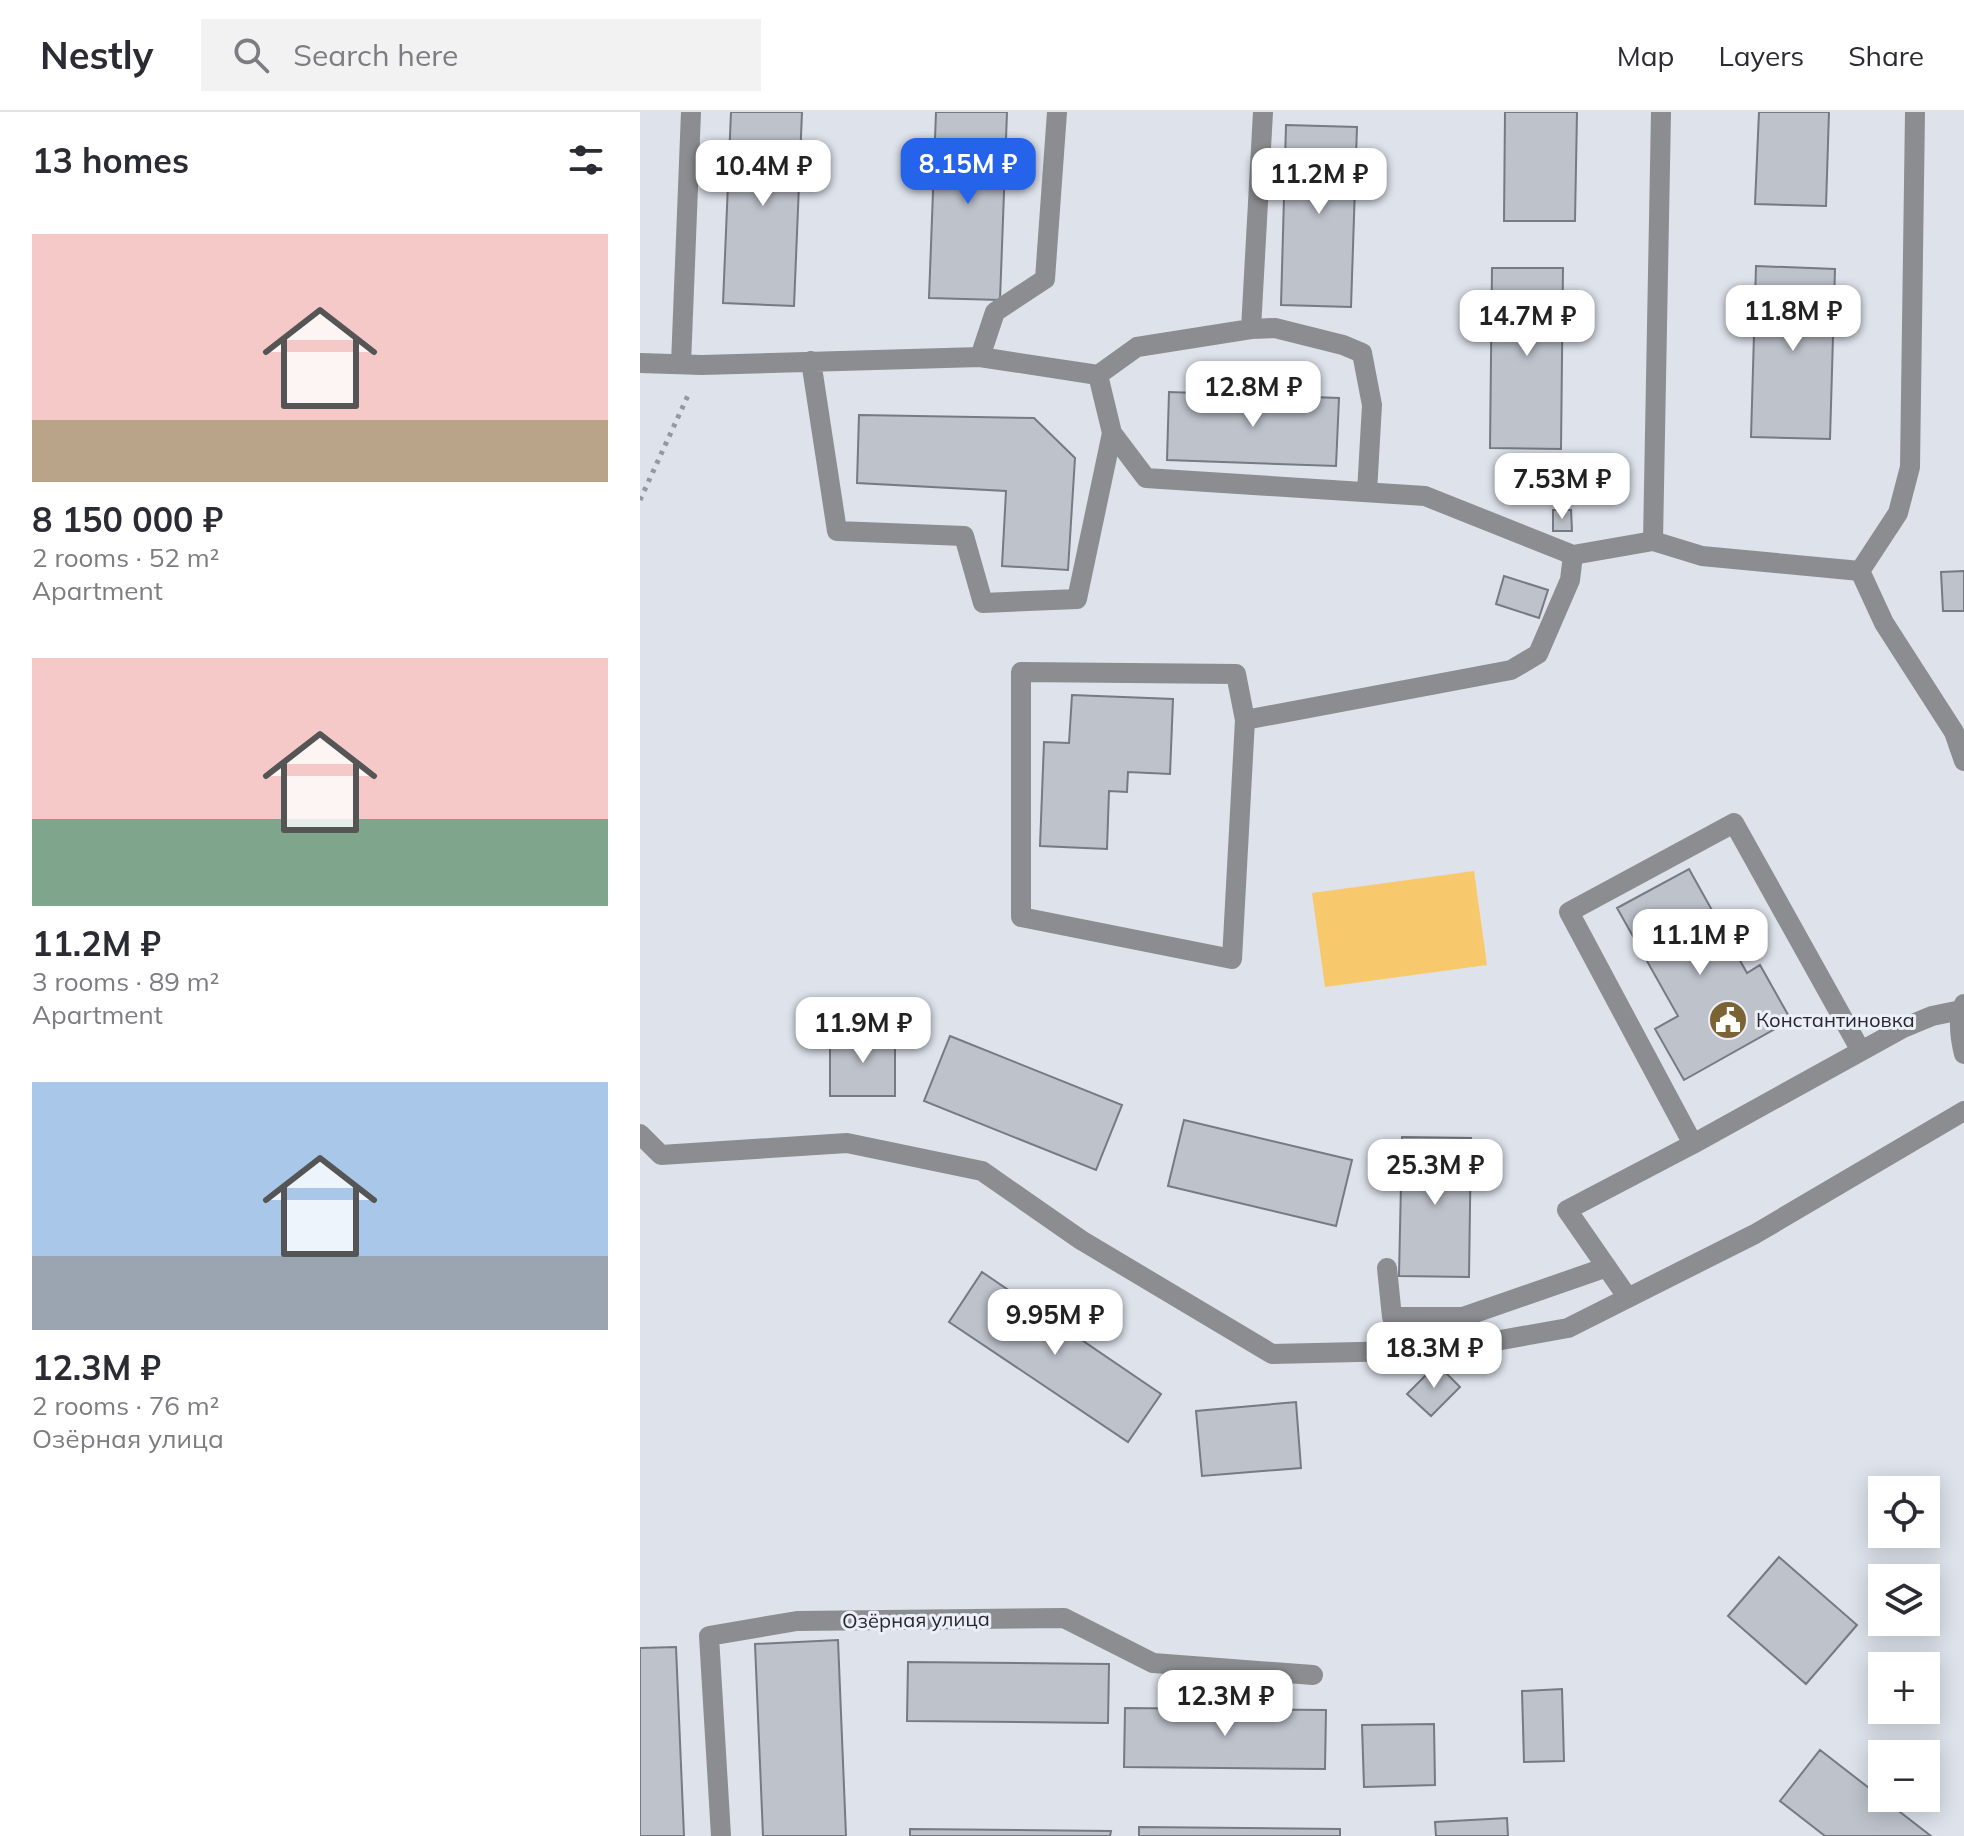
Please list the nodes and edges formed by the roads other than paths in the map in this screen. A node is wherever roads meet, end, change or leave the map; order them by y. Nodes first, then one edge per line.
1 (691, 112) edge
2 (1057, 112) edge
3 (1263, 112) edge
4 (1661, 112) edge
5 (1915, 112) edge
6 (1251, 329) junction
7 (980, 357) junction
8 (811, 361) junction
9 (640, 363) edge
10 (681, 364) junction
11 (1098, 375) junction
12 (1112, 433) junction
13 (1367, 492) junction
14 (1653, 541) junction
15 (1573, 555) junction
16 (1860, 571) junction
17 (1245, 720) junction
18 (1964, 761) edge
19 (1962, 1007) edge
20 (1861, 1051) junction
21 (1964, 1054) edge
22 (1964, 1111) edge
23 (640, 1134) edge
24 (1693, 1144) junction
25 (1607, 1267) junction
26 (1387, 1268) dead end
27 (1628, 1298) junction
28 (1313, 1675) dead end
29 (721, 1836) edge

1 - 10 street
2 - 7 street
3 - 6 street
4 - 14 street
5 - 16 street
6 - 11 street
6 - 13 street
7 - 8 street
7 - 11 street
8 - 10 street
8 - 12 street
9 - 10 street
11 - 12 street
12 - 13 street
13 - 15 street
14 - 15 street
14 - 16 street
15 - 17 street
16 - 18 street
17 - 17 street
19 - 20 street
19 - 21 street
20 - 24 street
20 - 24 street
22 - 27 street
23 - 27 street
24 - 25 street
25 - 26 street
25 - 27 street
28 - 29 street, Озёрная улица

